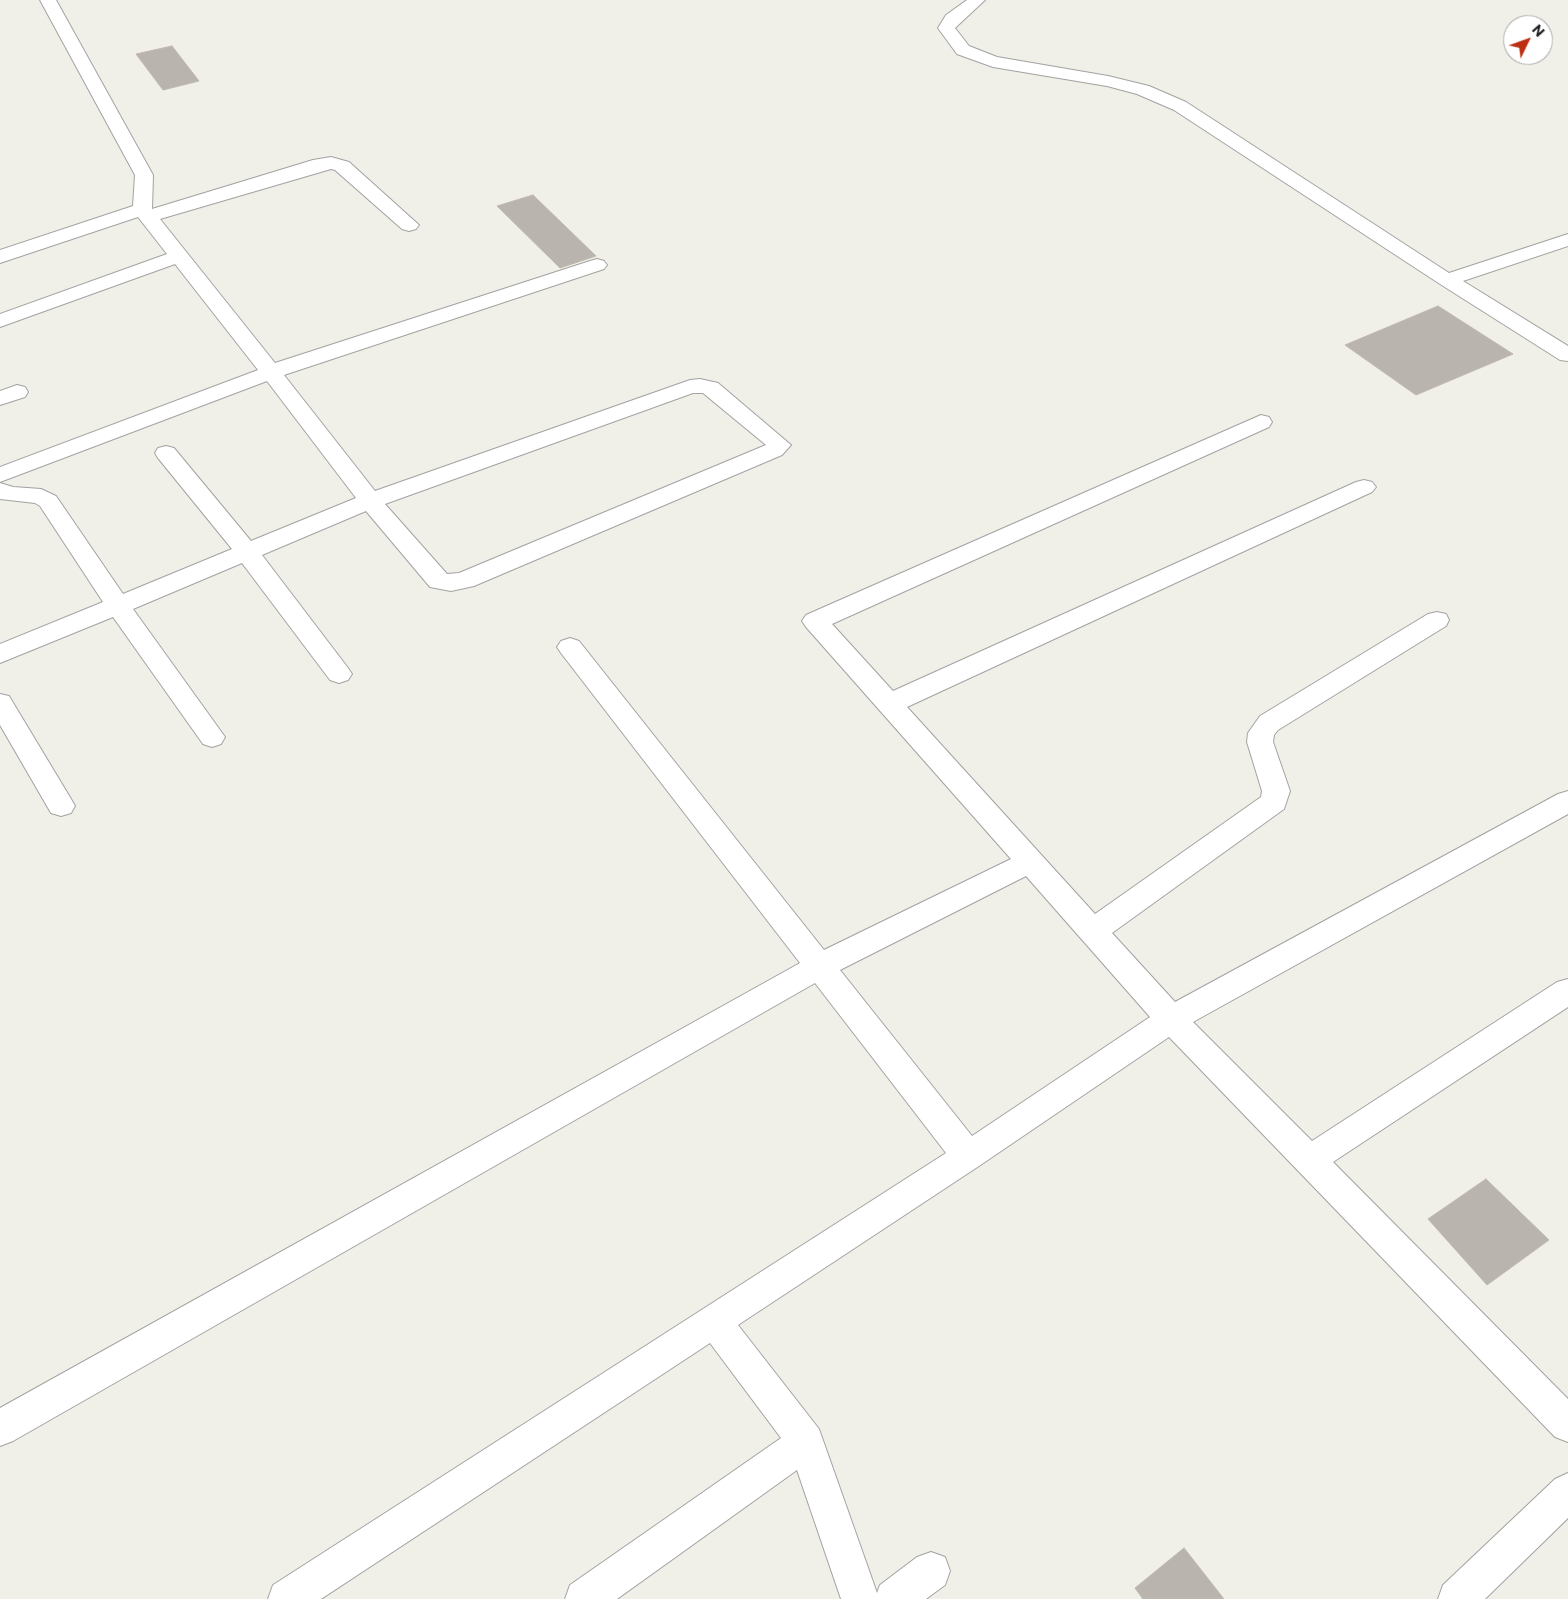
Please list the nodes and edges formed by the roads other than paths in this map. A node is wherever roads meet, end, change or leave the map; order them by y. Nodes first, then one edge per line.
1 (48, 0) edge
2 (977, 0) edge
3 (145, 212) junction
4 (409, 225) dead end
5 (1568, 240) edge
6 (180, 256) junction
7 (0, 257) edge
8 (597, 265) dead end
9 (1447, 280) junction
10 (0, 321) edge
11 (1568, 355) edge
12 (271, 372) junction
13 (1261, 422) dead end
14 (166, 453) dead end
15 (0, 475) edge
16 (1364, 487) dead end
17 (0, 490) edge
18 (370, 501) junction
19 (247, 552) junction
20 (118, 606) junction
21 (1437, 620) dead end
22 (570, 646) dead end
23 (0, 654) edge
24 (339, 674) dead end
25 (0, 703) edge
26 (889, 704) junction
27 (212, 737) dead end
28 (1568, 801) edge
29 (62, 806) dead end
30 (1030, 862) junction
31 (1092, 931) junction
32 (820, 966) junction
33 (1568, 992) edge
34 (1171, 1019) junction
35 (968, 1156) junction
36 (1309, 1160) junction
37 (714, 1321) junction
38 (1568, 1424) edge
39 (0, 1428) edge
40 (806, 1442) junction
41 (1568, 1492) edge
42 (931, 1570) dead end
43 (287, 1599) edge
44 (584, 1599) edge
45 (860, 1599) edge
46 (894, 1599) edge
47 (1456, 1599) edge

1 - 3 street
2 - 9 street
3 - 4 street
3 - 6 street
3 - 7 street
5 - 9 street
6 - 10 street
6 - 12 street
8 - 12 street
9 - 11 street
12 - 15 street
12 - 18 street
13 - 26 street
14 - 19 street
16 - 26 street
17 - 20 street
18 - 18 street
18 - 19 street
19 - 20 street
19 - 24 street
20 - 23 street
20 - 27 street
21 - 31 street
22 - 32 street
25 - 29 street
26 - 30 street
28 - 34 street
30 - 31 street
30 - 32 street
31 - 34 street
32 - 35 street
32 - 39 street
33 - 36 street
34 - 35 street
34 - 36 street
35 - 37 street
36 - 38 street
37 - 40 street
37 - 43 street
40 - 44 street
40 - 45 street
41 - 47 street
42 - 46 street

